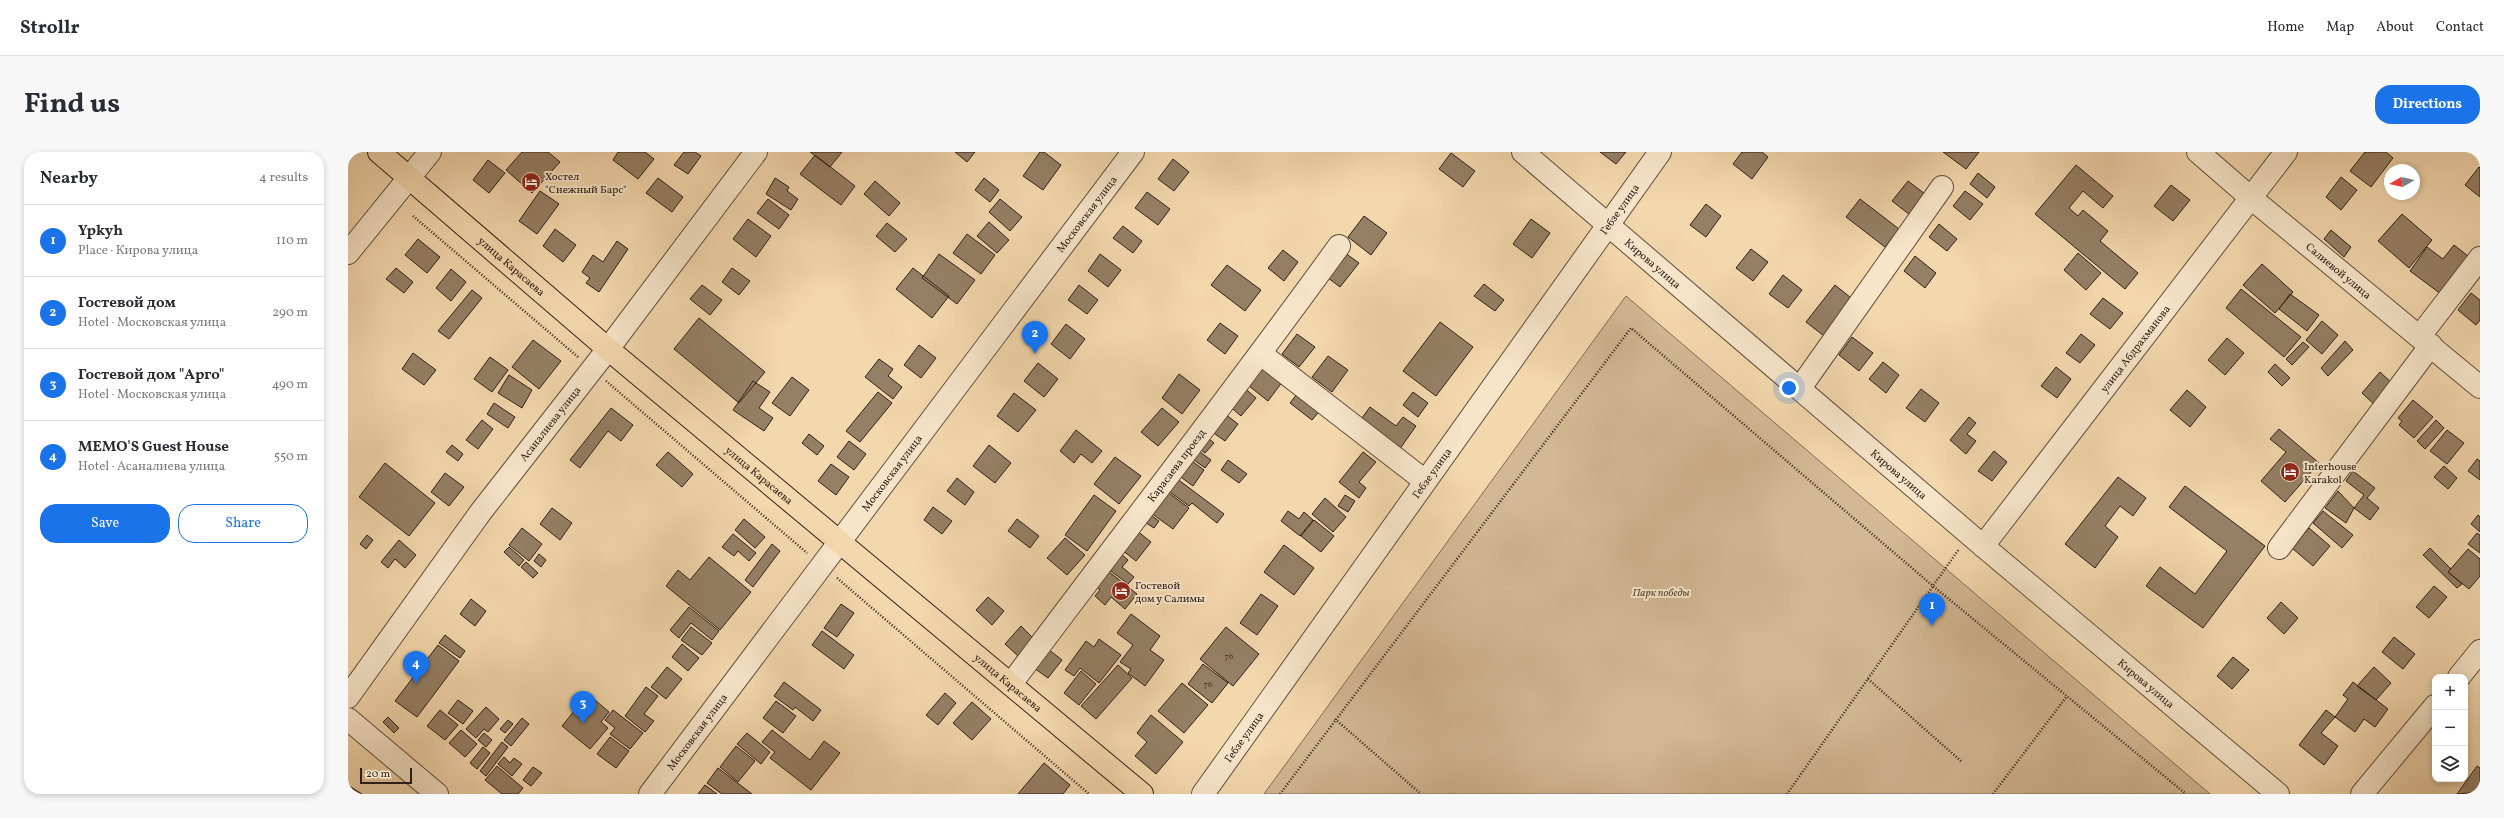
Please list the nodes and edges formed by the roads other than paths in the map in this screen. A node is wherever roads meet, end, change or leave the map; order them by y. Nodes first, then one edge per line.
1 (379, 152) edge
2 (430, 152) edge
3 (756, 152) edge
4 (1133, 152) edge
5 (1523, 152) edge
6 (1660, 152) edge
7 (2198, 152) edge
8 (2286, 152) edge
9 (409, 177) junction
10 (1942, 187) dead end
11 (2251, 198) junction
12 (1608, 224) junction
13 (1339, 246) dead end
14 (348, 253) edge
15 (2480, 258) edge
16 (2426, 340) junction
17 (608, 349) junction
18 (1261, 354) junction
19 (2480, 387) edge
20 (1800, 388) junction
21 (1425, 481) junction
22 (1976, 540) junction
23 (841, 542) junction
24 (2279, 548) dead end
25 (2480, 651) edge
26 (2461, 674) edge
27 (1011, 684) junction
28 (348, 697) edge
29 (2432, 710) edge
30 (348, 719) edge
31 (437, 794) edge
32 (650, 794) edge
33 (1142, 794) edge
34 (1203, 794) edge
35 (2278, 794) edge
36 (2362, 794) edge

1 - 9 main road, улица Карасаева
2 - 9 street
3 - 17 street, Асаналиева улица
4 - 23 street, Московская улица
5 - 12 street, Кирова улица
6 - 12 street, Гебзе улица
7 - 11 street, Салиевой улица
8 - 11 street, улица Абдрахманова
9 - 14 street
9 - 17 main road, улица Карасаева
10 - 20 street
11 - 16 street, Салиевой улица
11 - 22 street, улица Абдрахманова
12 - 20 street, Кирова улица
12 - 21 street, Гебзе улица
13 - 18 street, Карасаева проезд
15 - 16 street
16 - 19 street, Салиевой улица
16 - 24 street
17 - 23 main road, улица Карасаева
17 - 28 street, Асаналиева улица
18 - 21 street
18 - 27 street, Карасаева проезд
20 - 22 street, Кирова улица
21 - 34 street, Гебзе улица
22 - 35 street, Кирова улица
23 - 27 main road, улица Карасаева
23 - 32 street, Московская улица
25 - 26 street
27 - 33 main road, улица Карасаева
29 - 36 street
30 - 31 street

